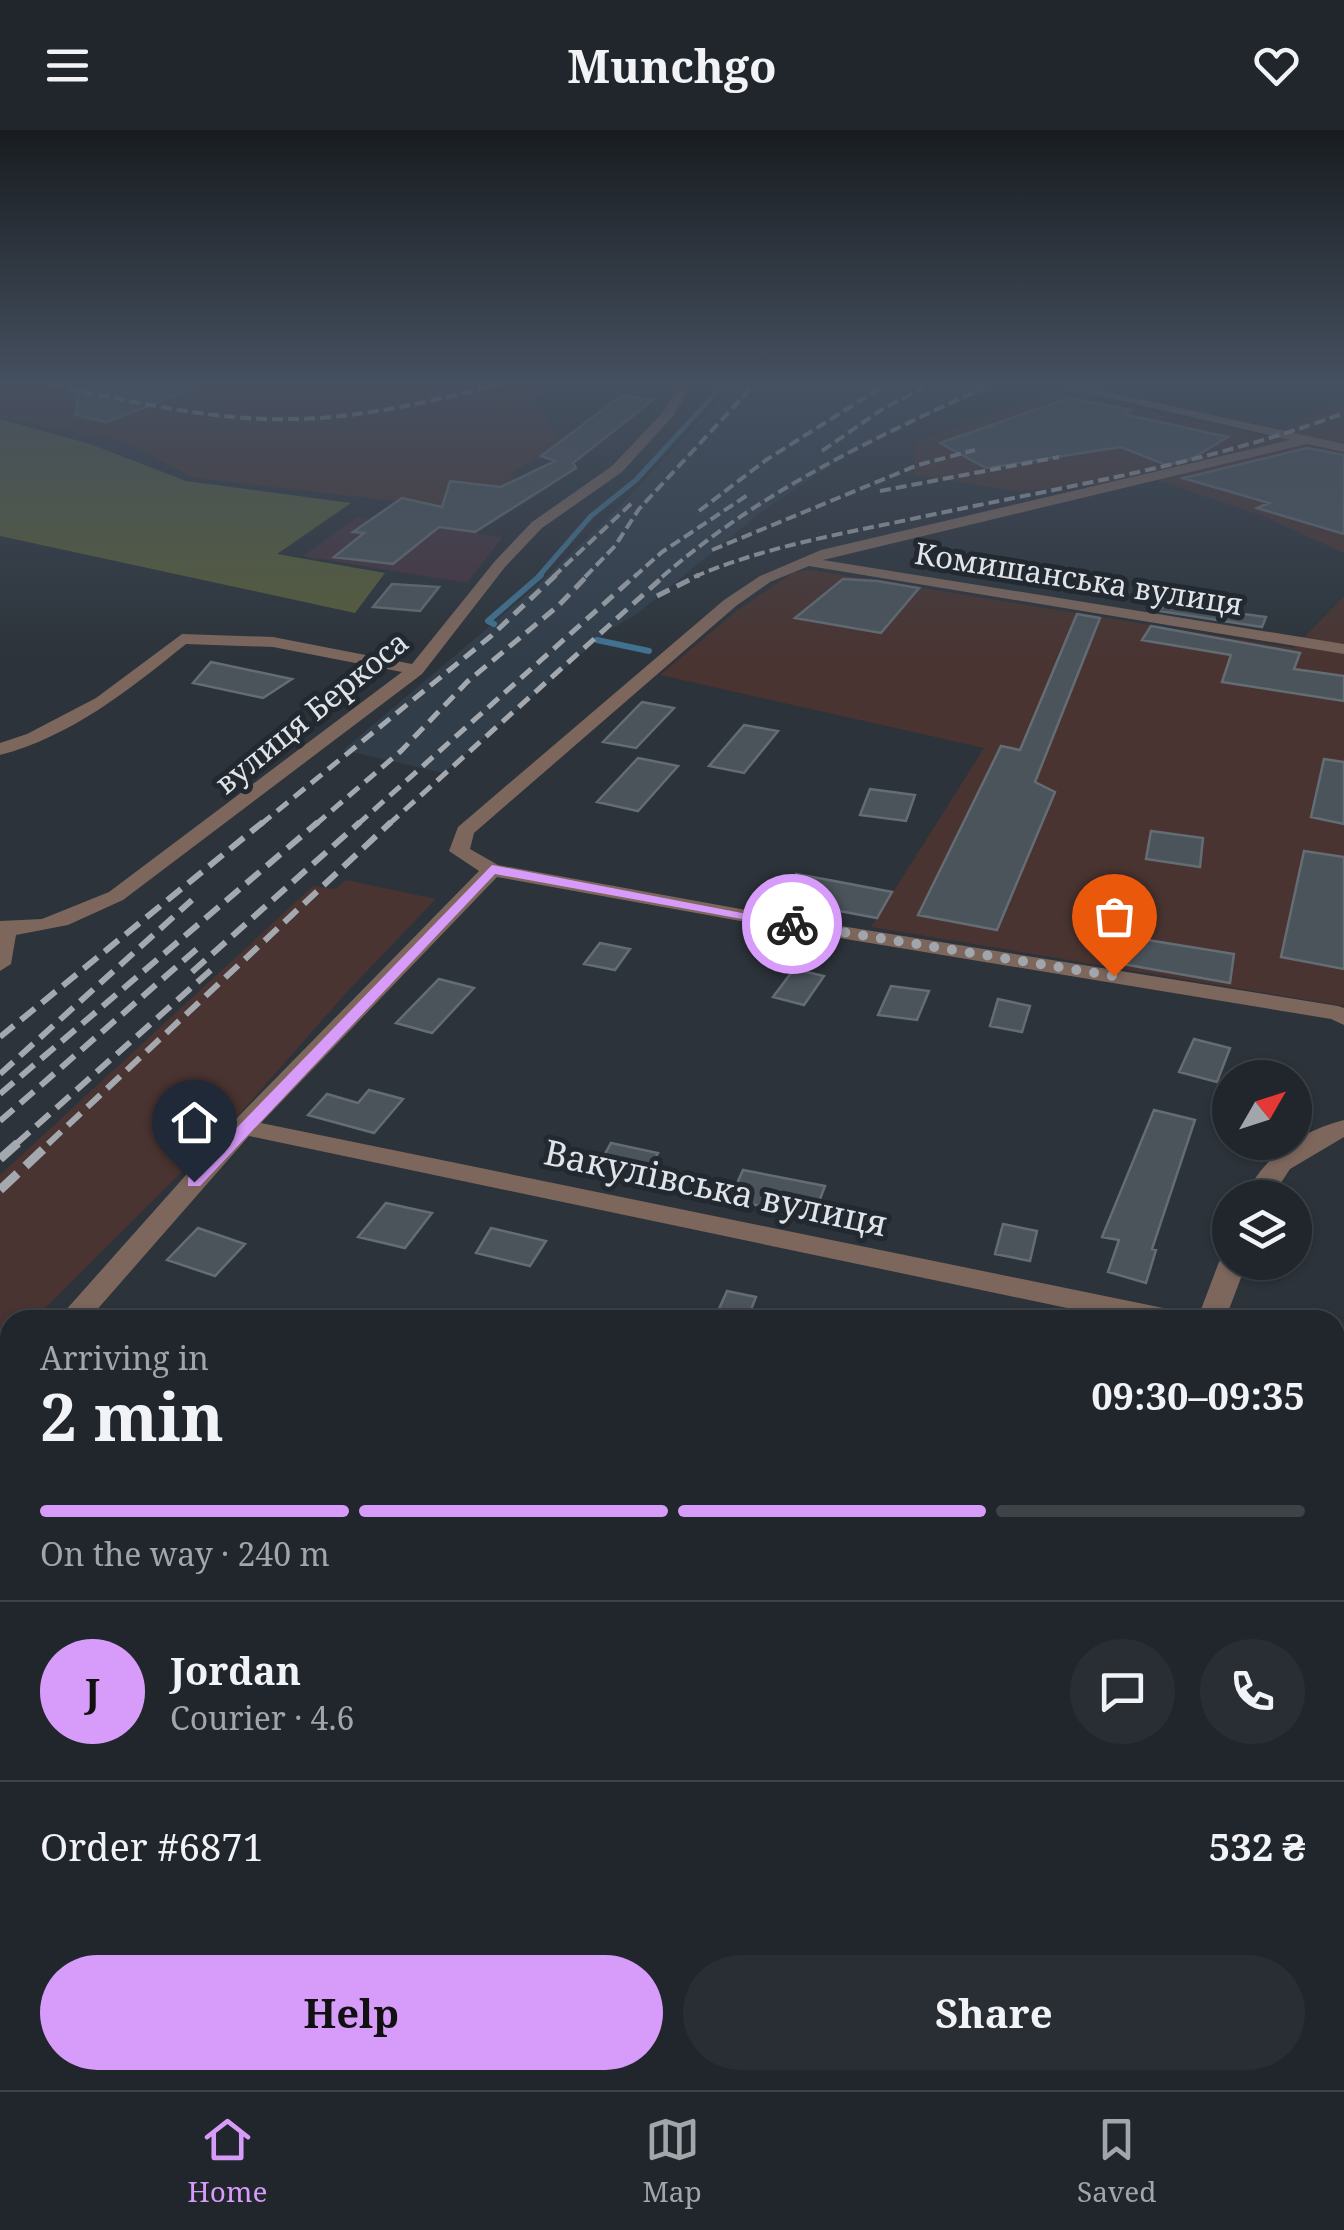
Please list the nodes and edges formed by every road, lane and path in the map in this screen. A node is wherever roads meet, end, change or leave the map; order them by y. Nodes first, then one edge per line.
1 (606, 476) edge
2 (1143, 476) edge
3 (806, 561) junction
4 (1344, 649) edge
5 (416, 670) junction
6 (0, 750) edge
7 (492, 870) junction
8 (3, 928) edge
9 (0, 964) edge
10 (1342, 1014) edge
11 (243, 1126) junction
12 (1344, 1128) edge
13 (1263, 1180) edge
14 (1225, 1280) edge
15 (81, 1310) edge
16 (1125, 1310) edge
17 (1215, 1310) edge

1 - 5 street, вулиця Беркоса
2 - 3 street
3 - 4 street, Комишанська вулиця
3 - 7 street
5 - 6 street
5 - 8 street, вулиця Беркоса
7 - 10 street
7 - 11 street
8 - 9 street
11 - 15 street
11 - 16 street, Вакулівська вулиця
12 - 13 street
14 - 17 street

